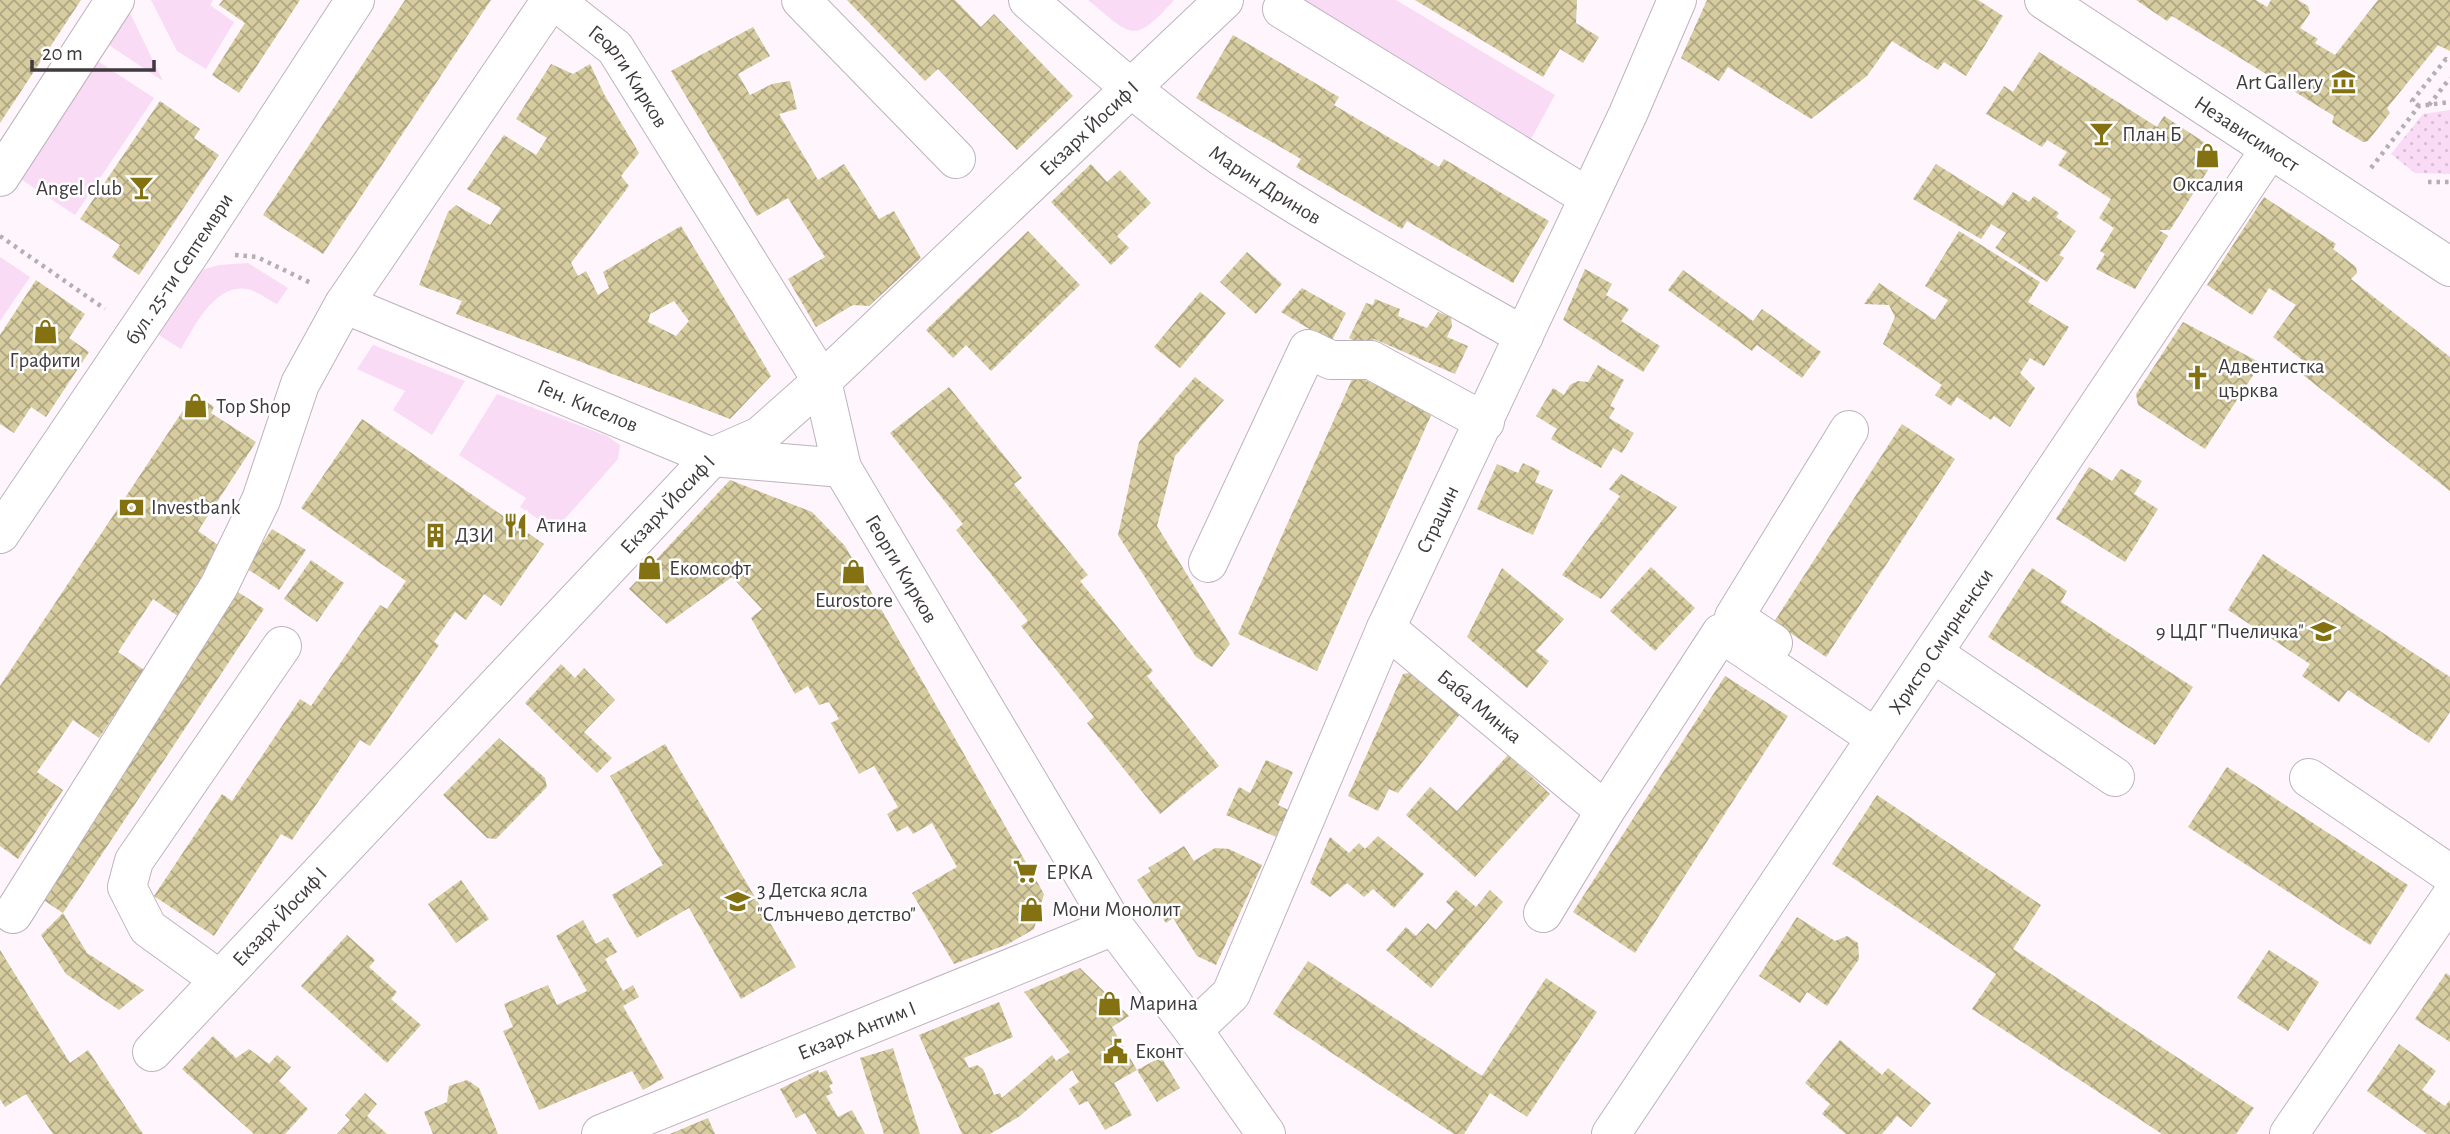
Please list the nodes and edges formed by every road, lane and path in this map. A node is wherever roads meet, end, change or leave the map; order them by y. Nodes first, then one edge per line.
1 (116, 0) edge
2 (355, 0) edge
3 (552, 0) edge
4 (802, 0) edge
5 (1028, 0) edge
6 (1224, 0) edge
7 (1677, 0) edge
8 (2044, 0) edge
9 (1282, 9) dead end
10 (2450, 62) edge
11 (2450, 78) edge
12 (1129, 87) junction
13 (2450, 102) edge
14 (2429, 105) junction
15 (2419, 106) junction
16 (2270, 149) junction
17 (956, 159) dead end
18 (0, 177) edge
19 (2428, 182) dead end
20 (2450, 182) edge
21 (1588, 197) junction
22 (2345, 198) junction
23 (0, 236) edge
24 (2450, 267) edge
25 (178, 270) junction
26 (344, 304) junction
27 (137, 331) junction
28 (1524, 336) junction
29 (822, 381) junction
30 (1485, 422) junction
31 (1849, 430) dead end
32 (712, 457) junction
33 (842, 468) junction
34 (0, 534) edge
35 (1208, 563) dead end
36 (1386, 628) junction
37 (282, 646) dead end
38 (1933, 653) junction
39 (1882, 729) junction
40 (2115, 777) dead end
41 (2309, 778) dead end
42 (1605, 811) junction
43 (2450, 874) edge
44 (2450, 898) edge
45 (1543, 913) dead end
46 (13, 914) dead end
47 (1114, 926) junction
48 (220, 980) junction
49 (1194, 1030) junction
50 (152, 1052) dead end
51 (1267, 1132) edge
52 (601, 1134) edge
53 (1611, 1134) edge
54 (2290, 1134) edge

1 - 18 street
2 - 25 street, бул. 25-ти Септември
3 - 26 street
3 - 29 street, Георги Кирков
4 - 17 street
5 - 12 street, Марин Дринов
6 - 12 street, Екзарх Йосиф I
7 - 21 street, Страцин
8 - 16 street, Независимост
9 - 21 street
10 - 15 path
11 - 14 path
12 - 28 street, Марин Дринов
12 - 29 street, Екзарх Йосиф I
13 - 14 path
14 - 15 path
15 - 22 path
16 - 22 street, Независимост
16 - 38 street, Христо Смирненски
19 - 20 path
21 - 28 street, Страцин
22 - 24 street, Независимост
23 - 27 path
25 - 26 path
25 - 27 street, бул. 25-ти Септември
26 - 32 street, Ген. Киселов
26 - 46 street
27 - 34 street, бул. 25-ти Септември
28 - 30 street, Страцин
29 - 32 street, Екзарх Йосиф I
29 - 33 street, Георги Кирков
30 - 35 street
30 - 36 street, Страцин
31 - 39 street
32 - 33 street, Ген. Киселов
32 - 48 street, Екзарх Йосиф I
33 - 47 street, Георги Кирков
36 - 42 street, Баба Минка
36 - 49 street, Страцин
37 - 48 street
38 - 39 street, Христо Смирненски
38 - 40 street
39 - 42 street
39 - 53 street, Христо Смирненски
41 - 43 street
42 - 45 street
44 - 54 street
47 - 49 street, Георги Кирков
47 - 52 street, Екзарх Антим I
48 - 50 street, Екзарх Йосиф I
49 - 51 street, Георги Кирков

